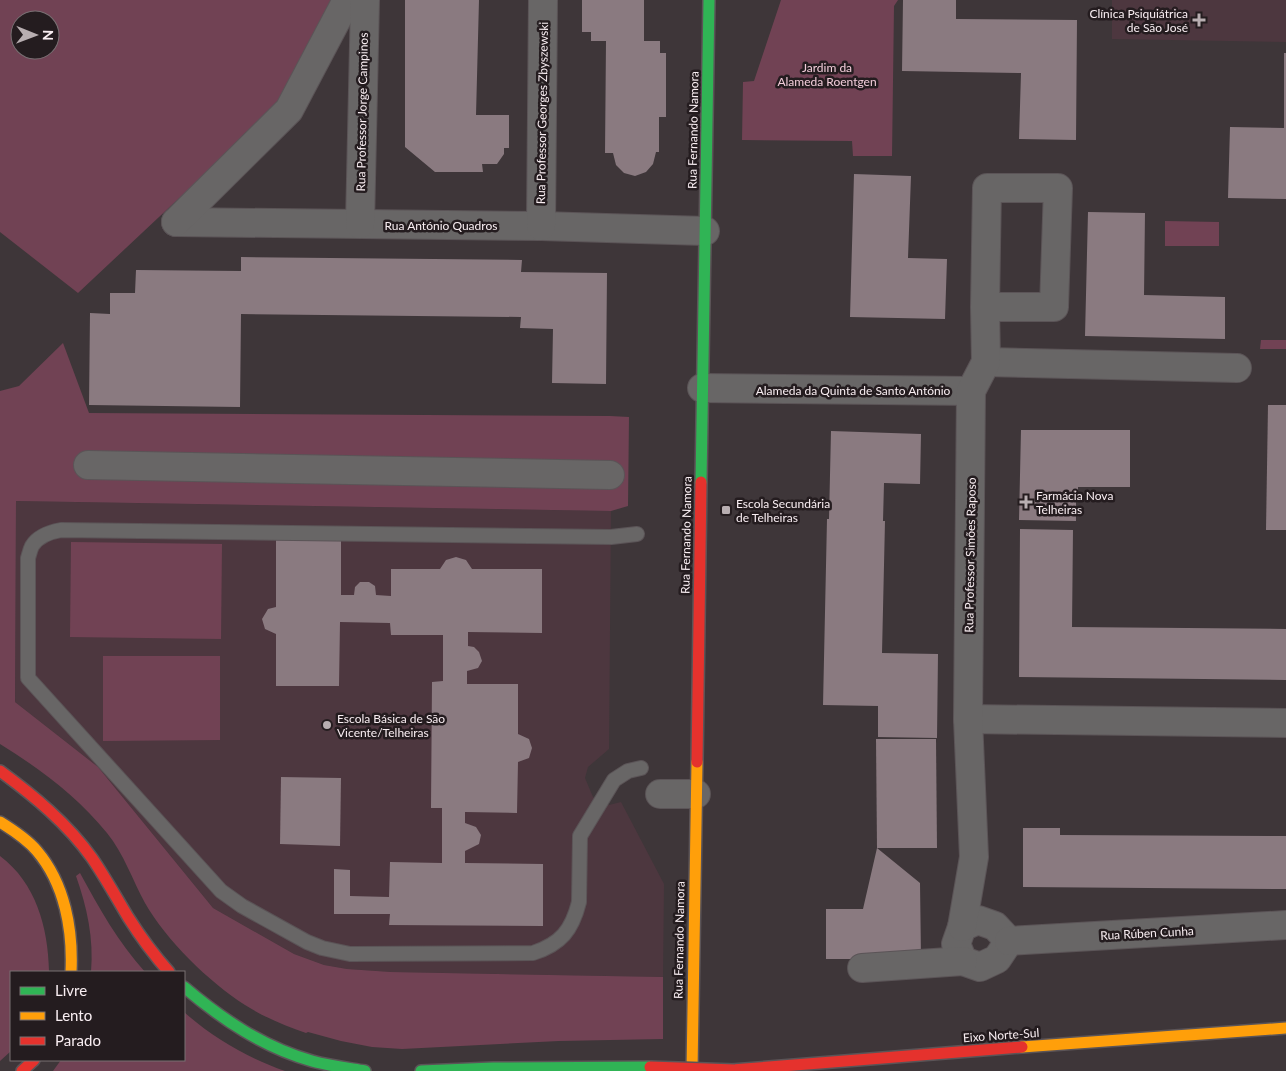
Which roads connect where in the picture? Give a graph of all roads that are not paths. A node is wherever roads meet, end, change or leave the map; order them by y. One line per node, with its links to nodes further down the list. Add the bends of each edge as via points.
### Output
1 (346, 0): 5 (street, Rua António Quadros, via 289,110 176,222)
2 (365, 0): 5 (street, Rua Professor Jorge Campinos)
3 (543, 0): 6 (street, Rua Professor Georges Zbyszewski)
4 (709, 0): 7 (main road, Rua Fernando Namora)
5 (360, 224): 6 (street, Rua António Quadros)
6 (541, 226): 7 (street, Rua António Quadros)
7 (705, 230): 11 (main road, Rua Fernando Namora)
8 (985, 307): 8 (street, via 1054,307 1058,188 988,188); 9 (street)
9 (986, 362): 10 (street); 12 (street)
10 (1237, 368)
11 (702, 388): 12 (street, Alameda da Quinta de Santo António); 21 (main road, Rua Fernando Namora)
12 (972, 391): 16 (street, Rua Professor Simões Raposo)
13 (88, 464): 14 (street)
14 (610, 475)
15 (637, 534): 18 (lane, via 611,537 52,532 32,545 28,558 28,678 221,891 306,942 350,954 533,953 546,949 569,929 576,912 580,836 614,780)
16 (968, 719): 17 (street); 23 (street, Rua Professor Simões Raposo)
17 (1286, 723)
18 (640, 768)
19 (0, 771): 30 (main road, via 53,813 79,841 140,937)
20 (660, 794): 21 (street)
21 (696, 794): 38 (main road, Rua Fernando Namora)
22 (0, 822): 29 (main road, via 37,852 56,883 71,933)
23 (974, 857): 25 (street, Rua Professor Simões Raposo); 26 (street, Rua Professor Simões Raposo)
24 (1286, 925): 26 (street, Rua Rúben Cunha)
25 (962, 927): 26 (street, via 978,920); 27 (street, Rua Professor Simões Raposo, via 956,944)
26 (1002, 933): 27 (street, via 997,959 980,967)
27 (964, 961): 28 (street)
28 (862, 968)
29 (71, 971)
30 (168, 971)
31 (185, 987): 36 (main road, via 212,1011 281,1051 319,1063)
32 (1286, 1028): 34 (main road, Eixo Norte-Sul)
33 (33, 1061): 35 (main road)
34 (735, 1070): 37 (main road, bridge, via 650,1067); 39 (main road, Eixo Norte-Sul, bridge)
35 (22, 1071)
36 (365, 1071)
37 (421, 1071)
38 (692, 1071)
39 (719, 1071)

